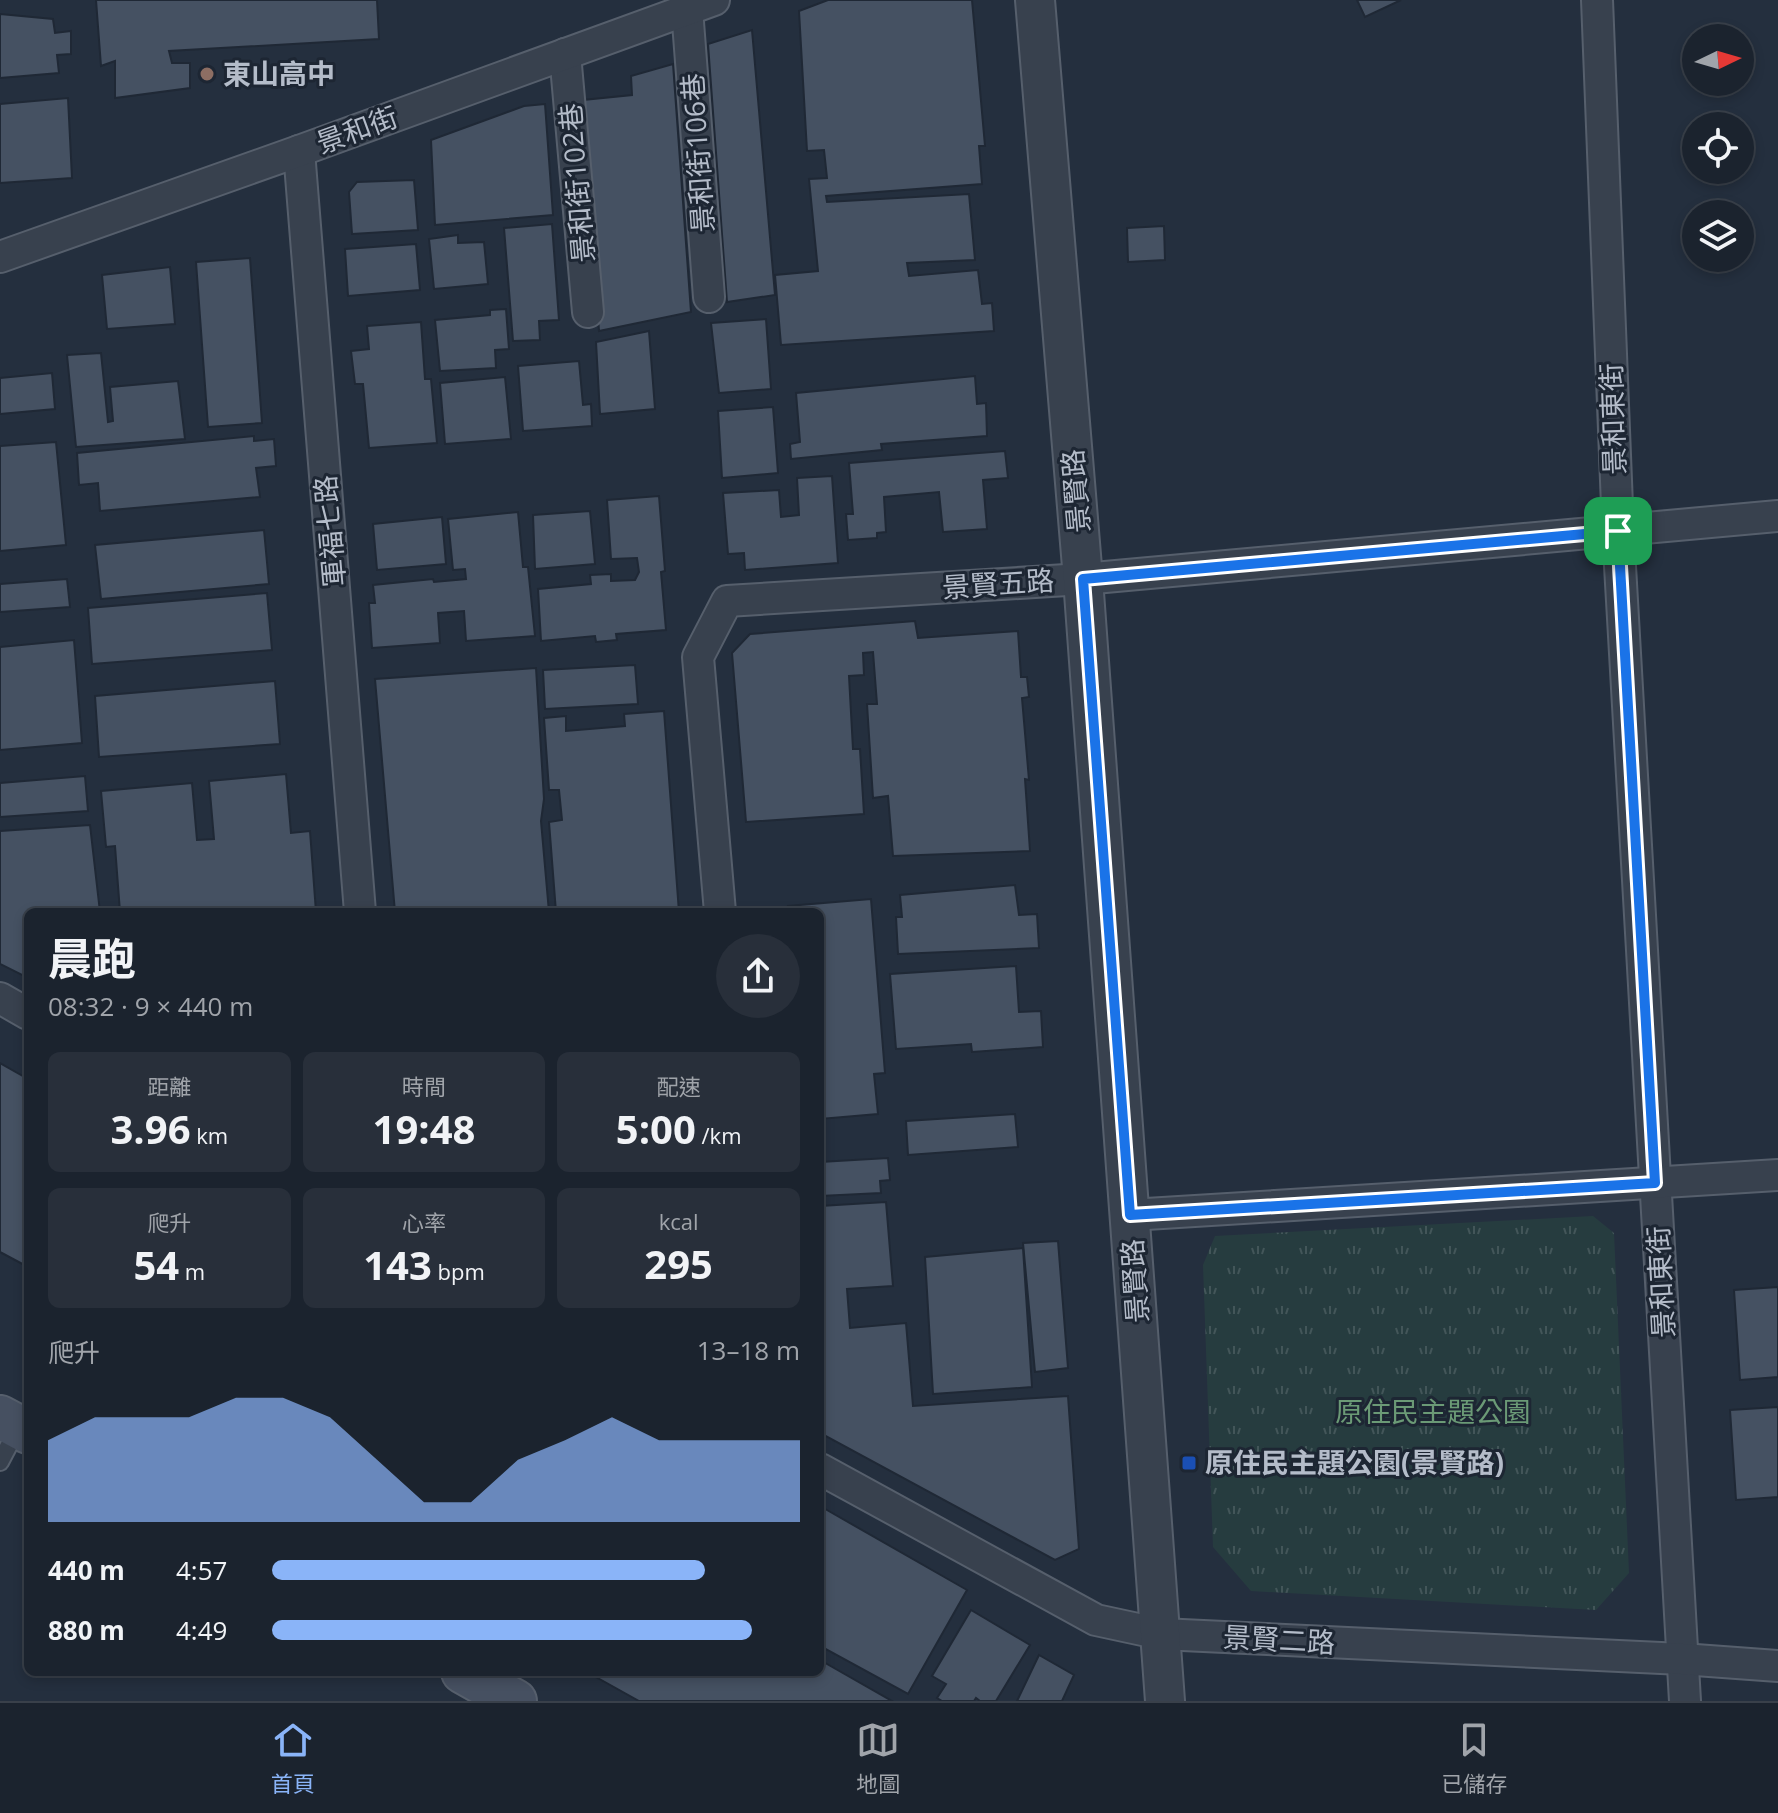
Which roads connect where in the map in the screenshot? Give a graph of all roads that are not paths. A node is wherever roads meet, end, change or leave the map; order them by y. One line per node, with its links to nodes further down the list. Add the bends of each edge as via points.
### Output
1 (1035, 0): 11 (street, 景賢路)
2 (1597, 0): 10 (street, 景和東街)
3 (700, 5): 4 (street, 景和街); 7 (street, 景和街106巷)
4 (565, 54): 5 (street, 景和街); 8 (street, 景和街102巷)
5 (299, 151): 6 (street, 景和街); 12 (street, 軍福七路)
6 (0, 257)
7 (709, 297)
8 (588, 312)
9 (1778, 516): 10 (street, 景賢五路)
10 (1618, 531): 11 (street, 景賢五路); 17 (street, 景和東街)
11 (1083, 579): 13 (street, 景賢五路, via 727,601 698,657); 18 (street, 景賢路)
12 (360, 908)
13 (720, 908)
14 (0, 998): 15 (street)
15 (24, 1012)
16 (1778, 1175): 17 (street)
17 (1655, 1183): 18 (street); 21 (street, 景和東街)
18 (1130, 1215): 20 (street, 景賢路)
19 (824, 1471): 20 (street, 景賢二路, via 1096,1620)
20 (1161, 1634): 21 (street, 景賢二路); 25 (street, 景賢路)
21 (1682, 1659): 22 (street, 景賢二路); 26 (street, 景和東街)
22 (1778, 1666)
23 (470, 1676): 24 (main road)
24 (515, 1701)
25 (1165, 1701)
26 (1685, 1701)

